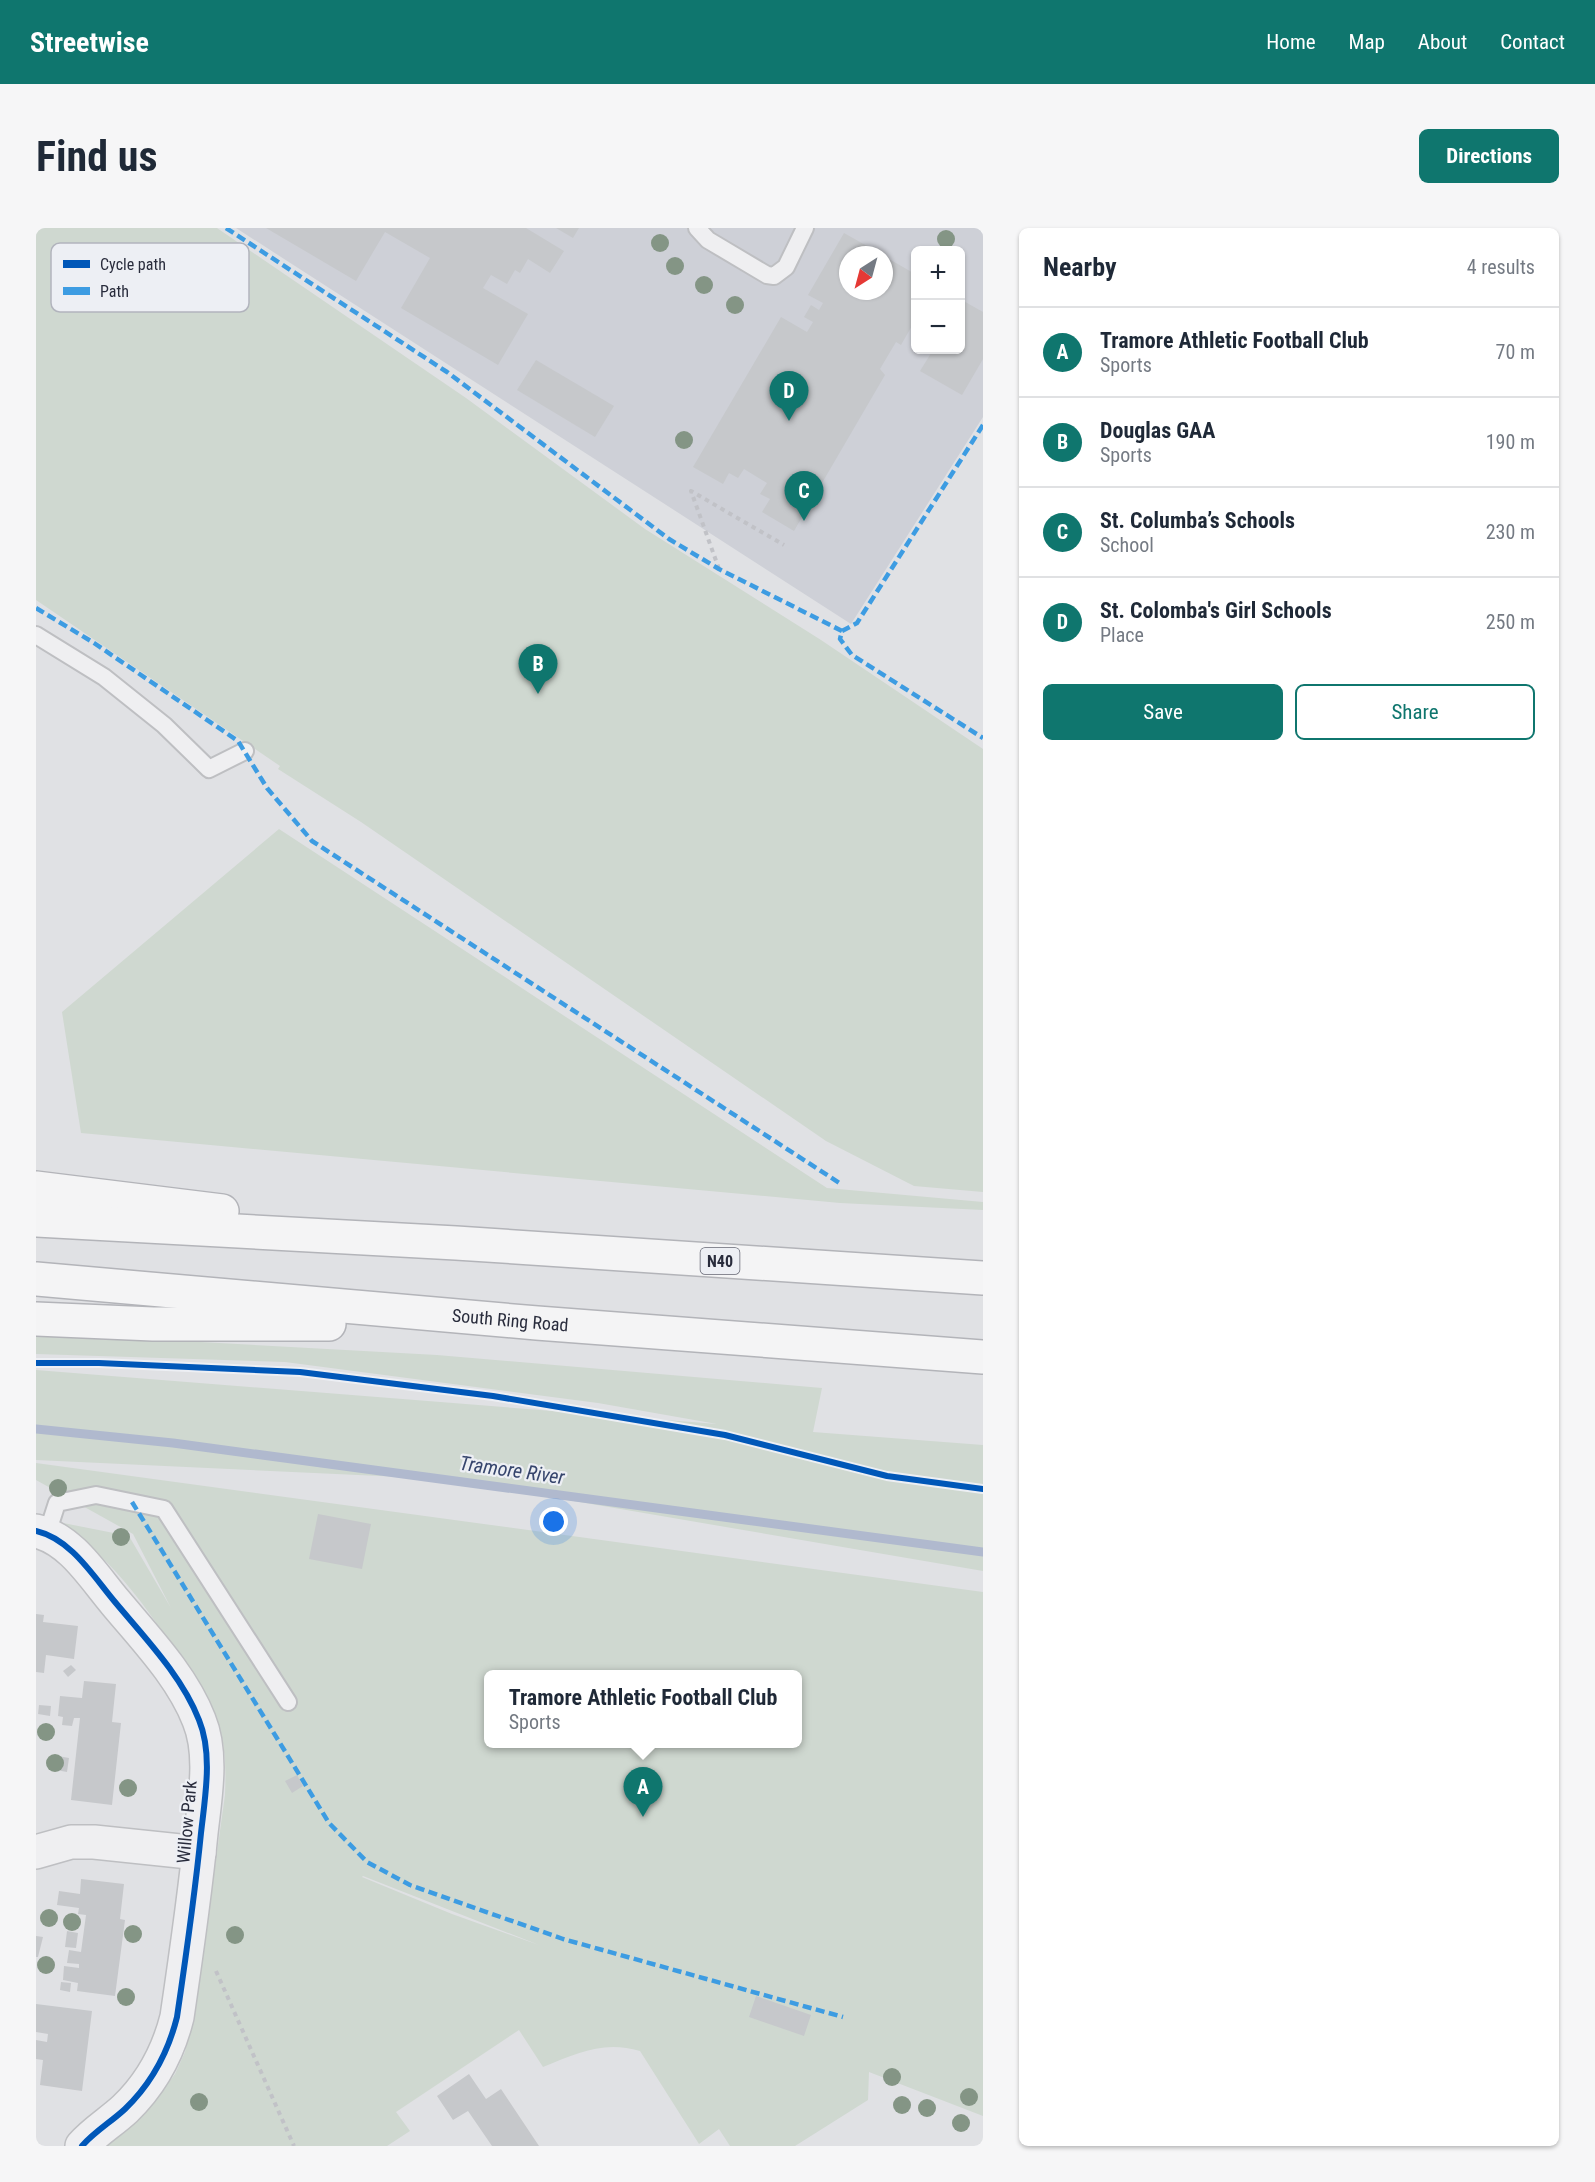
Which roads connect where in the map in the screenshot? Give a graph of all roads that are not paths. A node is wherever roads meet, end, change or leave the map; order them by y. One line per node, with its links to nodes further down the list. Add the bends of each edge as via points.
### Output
1 (697, 228): 2 (lane, via 708,240 774,276 786,267)
2 (805, 228)
3 (36, 635): 4 (lane, via 104,677 164,725 209,769)
4 (245, 751)
5 (36, 1188): 7 (highway)
6 (36, 1220): 7 (highway, N40)
7 (456, 1243): 8 (highway, N40)
8 (983, 1278)
9 (36, 1279): 11 (highway, South Ring Road)
10 (36, 1319): 11 (highway, via 153,1324)
11 (537, 1323): 12 (highway, South Ring Road)
12 (983, 1357)
13 (42, 1532): 14 (lane, via 57,1503 96,1495 164,1509); 16 (street, Willow Park, via 84,1564 188,1696 200,1722 206,1772)
14 (288, 1702)
15 (36, 1852): 16 (street, Willow Park, via 71,1842 94,1842)
16 (199, 1853): 17 (street, Willow Park, via 177,2017 165,2056 136,2097)
17 (83, 2145)

